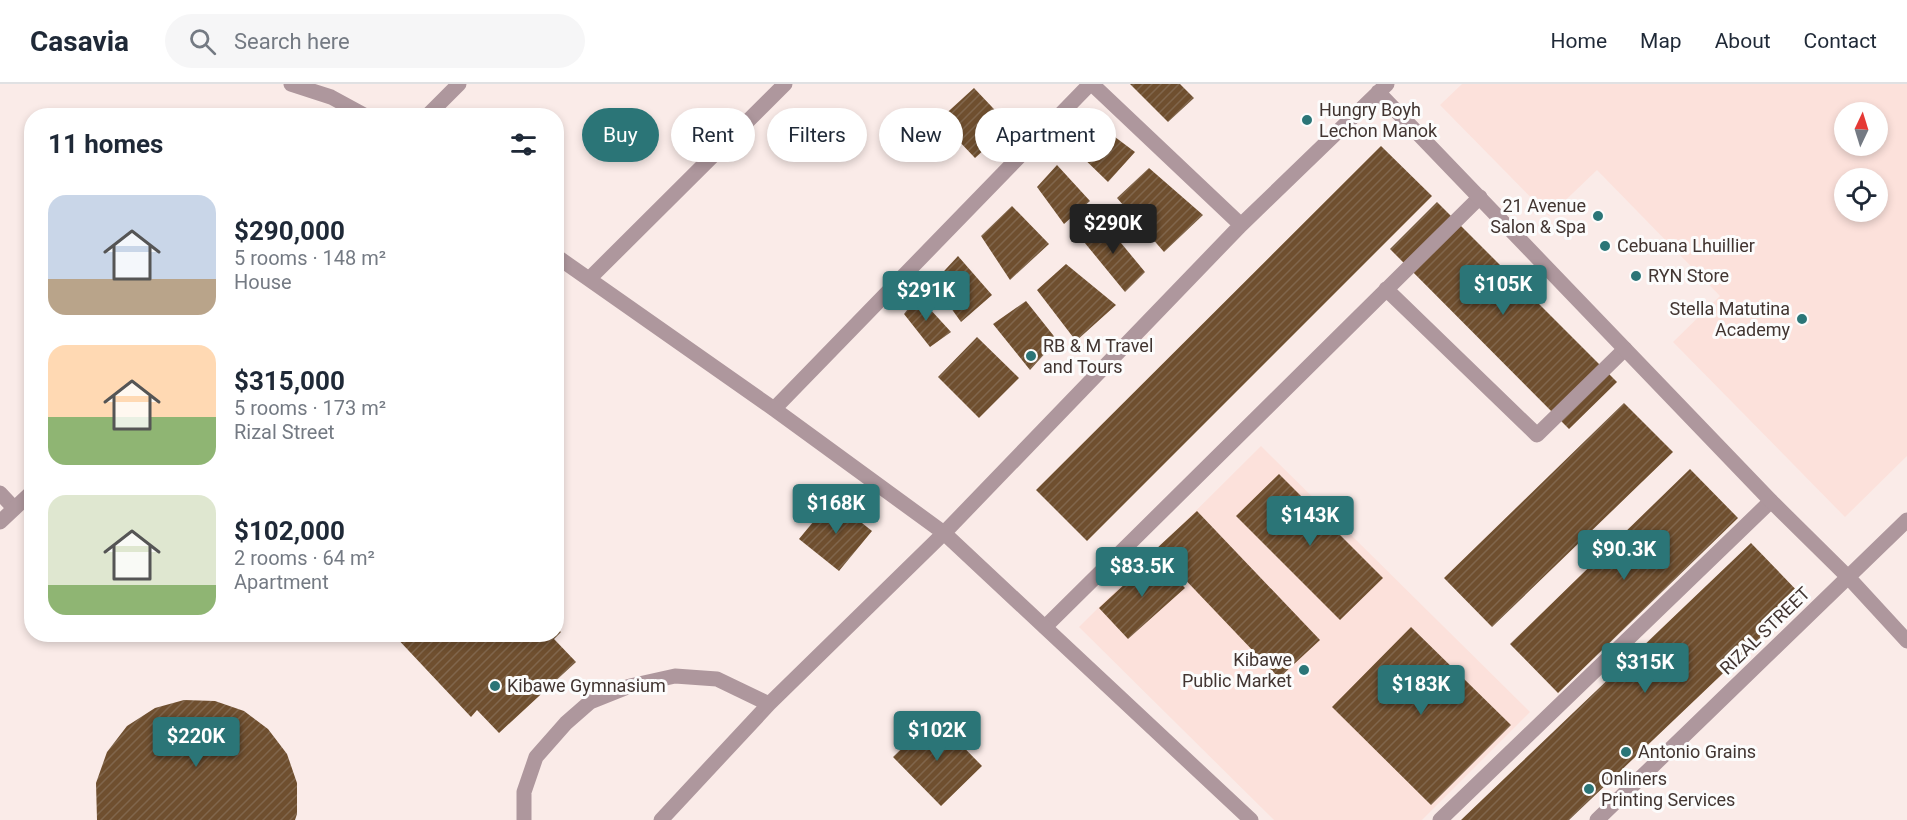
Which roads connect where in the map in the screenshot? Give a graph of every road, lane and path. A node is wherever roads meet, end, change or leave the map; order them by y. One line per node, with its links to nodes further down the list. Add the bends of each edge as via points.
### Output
1 (291, 84): 6 (street)
2 (459, 84): 7 (street)
3 (785, 84): 11 (street)
4 (1091, 84): 9 (street); 14 (street)
5 (1382, 88): 8 (street); 9 (street)
6 (351, 108)
7 (435, 108)
8 (1480, 197): 12 (street); 13 (street)
9 (1241, 225): 21 (street)
10 (564, 262): 11 (street)
11 (589, 279): 14 (street)
12 (1386, 289): 13 (street, via 1537,435); 23 (street)
13 (1625, 349): 17 (street)
14 (774, 409): 21 (street)
15 (0, 493): 18 (street)
16 (24, 499): 18 (street)
17 (1771, 501): 22 (street); 29 (street)
18 (14, 508): 20 (street)
19 (1907, 520): 22 (street, RIZAL STREET)
20 (0, 522)
21 (944, 533): 23 (street); 25 (street)
22 (1849, 578): 24 (street); 30 (street, RIZAL STREET)
23 (1045, 627): 28 (street)
24 (1907, 641)
25 (769, 704): 26 (street, via 717,679 675,676 630,686 590,702 536,757 524,792); 27 (street)
26 (524, 820)
27 (661, 820)
28 (1251, 820)
29 (1440, 820)
30 (1597, 820)

